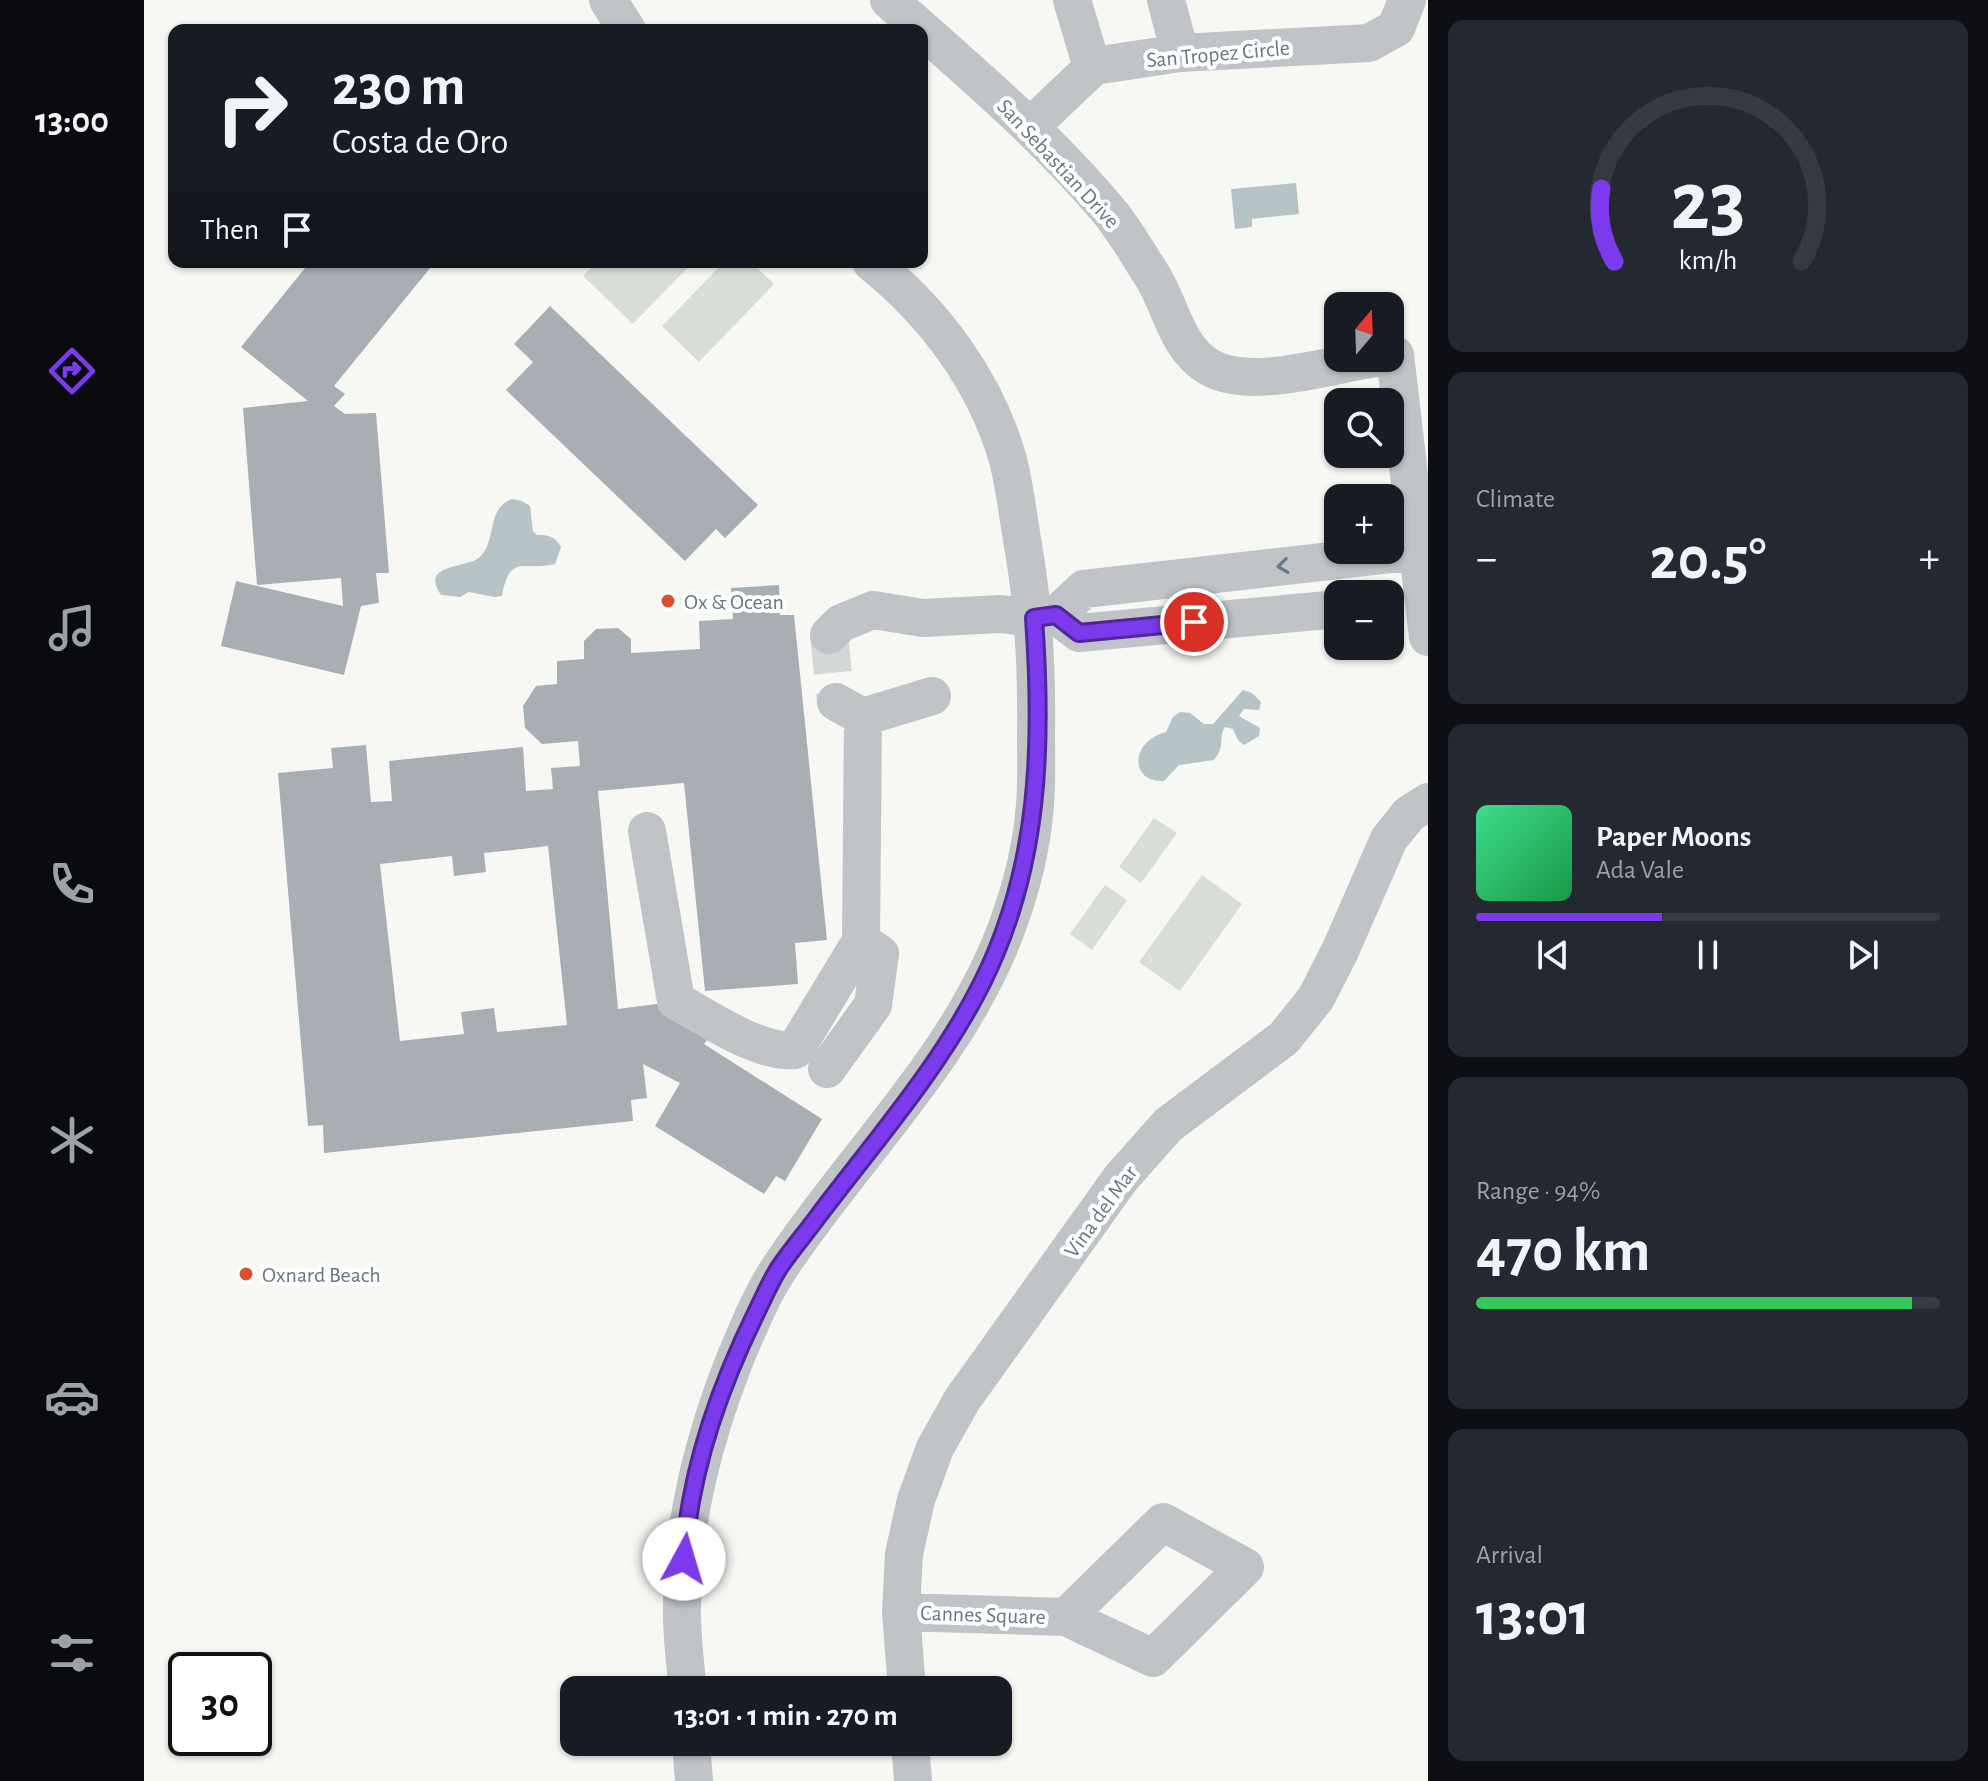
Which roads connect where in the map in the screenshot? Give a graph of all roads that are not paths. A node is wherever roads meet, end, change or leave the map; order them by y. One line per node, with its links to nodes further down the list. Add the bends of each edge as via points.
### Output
1 (608, 0): 6 (street)
2 (889, 0): 7 (street, San Sebastian Drive)
3 (1072, 0): 10 (street)
4 (1166, 0): 9 (street)
5 (1407, 0): 9 (street, San Tropez Circle, via 1396,28 1369,43)
6 (623, 24)
7 (916, 24)
8 (928, 35): 11 (street, San Sebastian Drive)
9 (1180, 53): 10 (street, San Tropez Circle)
10 (1092, 67): 11 (street)
11 (1030, 127): 13 (street, San Sebastian Drive, via 1120,226 1159,287 1177,333 1208,366 1229,376 1256,379)
12 (877, 268): 18 (street, via 929,316 989,409 1008,460)
13 (1324, 368)
14 (1399, 372): 15 (street, San Sebastian Drive)
15 (1422, 551): 17 (street, San Sebastian Drive); 18 (street, one-way to 18, via 1084,589)
16 (1324, 610): 18 (street, via 1079,633)
17 (1417, 610)
18 (1045, 616): 19 (street, via 923,618 873,610 841,623); 27 (street, via 1037,659 1035,806 1025,867 1007,927 957,1027 778,1269 743,1339 715,1410 686,1535 681,1606)
19 (829, 635)
20 (932, 696): 23 (street, via 850,709)
21 (1428, 802): 25 (street, Vina del Mar, via 1409,814 1389,839 1316,998 1284,1038 1168,1125 1121,1178 962,1400 935,1448 916,1500 904,1554)
22 (647, 831): 23 (street, via 676,1001 739,1034 780,1052 795,1050)
23 (861, 941): 24 (street, via 880,954 873,1005)
24 (827, 1069)
25 (901, 1612): 26 (street, Cannes Square); 28 (street, Vina del Mar)
26 (1066, 1617)
27 (687, 1676)
28 (906, 1676)
29 (692, 1756): 31 (street)
30 (911, 1756): 32 (street)
31 (694, 1781)
32 (913, 1781)

